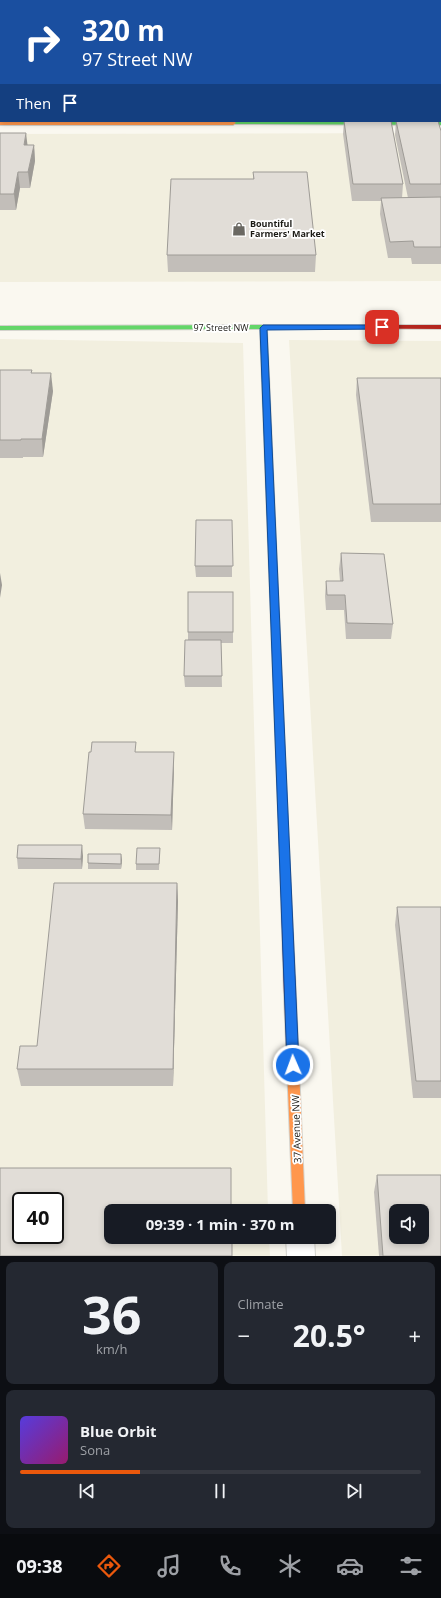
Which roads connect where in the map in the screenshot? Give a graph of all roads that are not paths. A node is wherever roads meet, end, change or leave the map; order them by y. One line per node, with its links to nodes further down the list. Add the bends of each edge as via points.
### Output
1 (0, 123): 2 (street)
2 (441, 123)
3 (441, 327): 5 (street, 97 Street NW)
4 (0, 328): 5 (street, 97 Street NW)
5 (263, 328): 6 (street, 37 Avenue NW)
6 (299, 1204)
7 (300, 1244): 8 (street)
8 (301, 1256)

